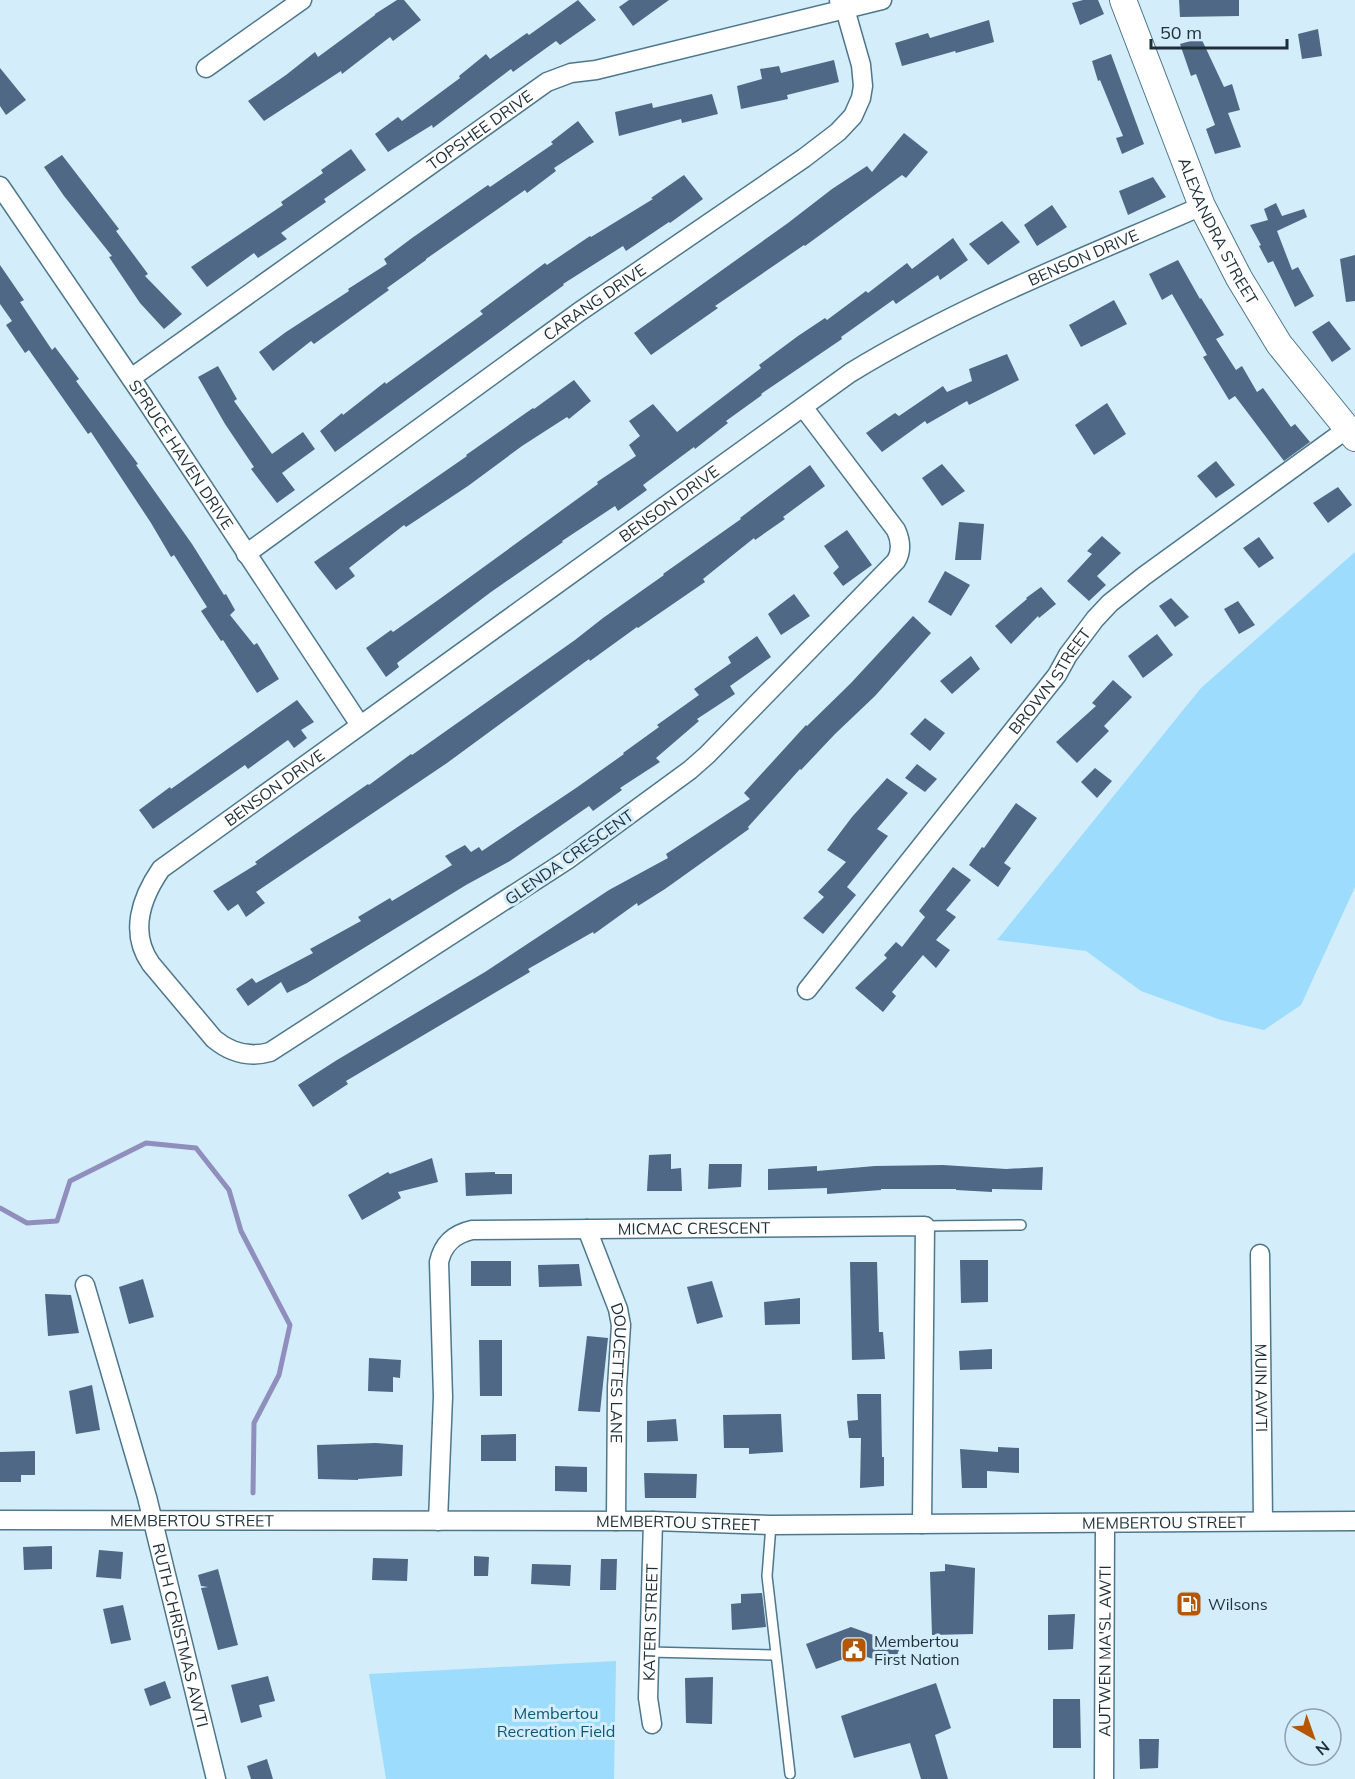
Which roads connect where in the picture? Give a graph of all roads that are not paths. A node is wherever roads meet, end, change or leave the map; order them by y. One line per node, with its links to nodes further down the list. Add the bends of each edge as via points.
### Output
1 (302, 0): 5 (street)
2 (882, 0): 4 (street, TOPSHEE DRIVE)
3 (1123, 0): 7 (main road, ALEXANDRA STREET)
4 (842, 4): 8 (street, TOPSHEE DRIVE, via 547,82); 11 (street, CARANG DRIVE, via 861,65 863,86 853,116 838,132 579,312)
5 (206, 68)
6 (0, 186): 8 (street, SPRUCE HAVEN DRIVE)
7 (1202, 206): 9 (street, BENSON DRIVE, via 948,318 850,373); 10 (main road, ALEXANDRA STREET, via 1279,344)
8 (131, 378): 11 (street, SPRUCE HAVEN DRIVE)
9 (803, 407): 12 (street, BENSON DRIVE); 13 (street, GLENDA CRESCENT, via 896,530 901,546 899,556 707,755 582,850 270,1052 256,1055 234,1051 214,1039 142,950 139,926 144,900 154,879)
10 (1351, 433): 14 (street, BROWN STREET, via 1110,603)
11 (246, 554): 12 (street, SPRUCE HAVEN DRIVE)
12 (360, 725): 13 (street, BENSON DRIVE)
13 (170, 862)
14 (807, 990)
15 (1021, 1225): 16 (lane)
16 (925, 1226): 17 (street, MICMAC CRESCENT); 28 (street)
17 (587, 1229): 22 (street, MICMAC CRESCENT, via 472,1230 456,1235 444,1247 439,1262 443,1397); 23 (street, DOUCETTES LANE, via 621,1325)
18 (1260, 1254): 25 (street, MUIN AWTI)
19 (85, 1285): 20 (street, RUTH CHRISTMAS AWTI)
20 (152, 1519): 21 (street, MEMBERTOU STREET); 22 (street, MEMBERTOU STREET); 34 (street, RUTH CHRISTMAS AWTI)
21 (0, 1520)
22 (438, 1521): 23 (street, MEMBERTOU STREET)
23 (616, 1521): 24 (street, MEMBERTOU STREET)
24 (653, 1521): 29 (street, MEMBERTOU STREET); 30 (street, KATERI STREET)
25 (1263, 1521): 26 (street, MEMBERTOU STREET); 27 (street, MEMBERTOU STREET)
26 (1355, 1521)
27 (1106, 1523): 28 (street, MEMBERTOU STREET); 35 (street, AUTWEN MA'SL AWTI)
28 (922, 1524): 29 (street, MEMBERTOU STREET)
29 (771, 1525): 31 (lane, via 767,1576)
30 (649, 1652): 31 (lane); 32 (street, KATERI STREET)
31 (775, 1655): 33 (lane)
32 (652, 1724)
33 (790, 1774)
34 (216, 1779)
35 (1104, 1779)

